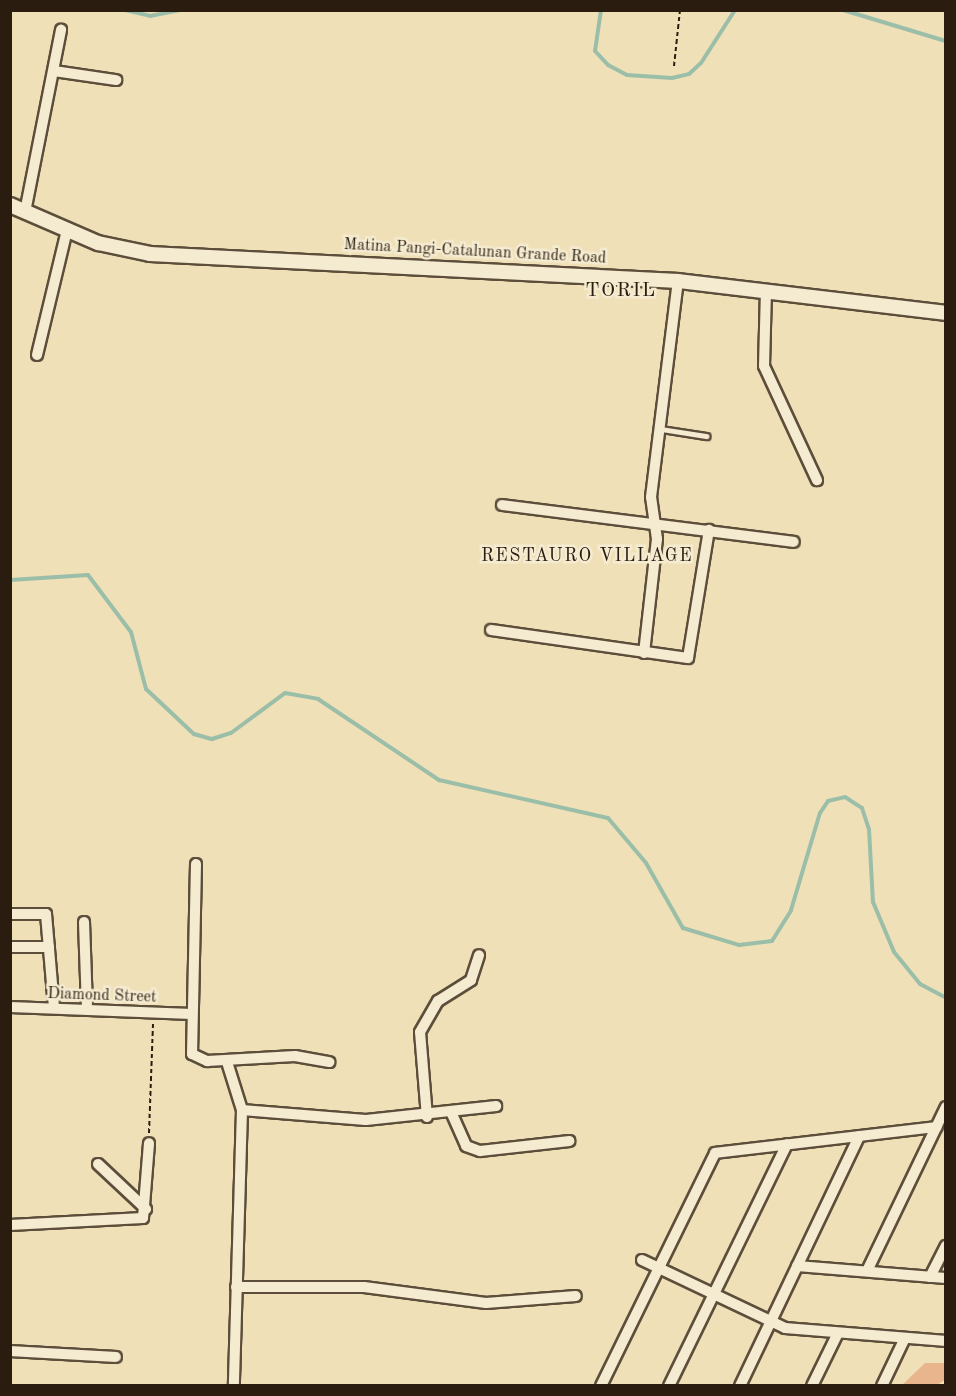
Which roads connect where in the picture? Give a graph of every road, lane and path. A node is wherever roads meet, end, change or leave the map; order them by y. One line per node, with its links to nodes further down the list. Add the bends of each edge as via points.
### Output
1 (680, 10): 3 (path)
2 (61, 30): 4 (street)
3 (674, 66)
4 (54, 71): 5 (street); 7 (street)
5 (116, 80)
6 (10, 205): 7 (street, Matina Pangi-Catalunan Grande Road)
7 (25, 212): 8 (street, Matina Pangi-Catalunan Grande Road)
8 (67, 230): 9 (street, Matina Pangi-Catalunan Grande Road, via 98,243 159,254); 12 (street)
9 (678, 281): 10 (street, Matina Pangi-Catalunan Grande Road); 13 (street)
10 (766, 290): 11 (street, Matina Pangi-Catalunan Grande Road); 15 (street, via 764,366)
11 (945, 313)
12 (37, 355)
13 (661, 429): 14 (lane); 17 (street, via 651,497)
14 (706, 435)
15 (817, 480)
16 (502, 506): 17 (street)
17 (656, 522): 18 (street); 21 (street)
18 (709, 530): 19 (street); 21 (street, via 688,658)
19 (794, 542)
20 (491, 630): 21 (street)
21 (644, 653)
22 (196, 864): 32 (street)
23 (10, 914): 26 (street, via 46,914)
24 (84, 922): 30 (street)
25 (10, 947): 26 (street)
26 (49, 947): 29 (street)
27 (479, 956): 39 (street, via 471,980 438,1000 420,1032)
28 (10, 1008): 29 (street, Diamond Street)
29 (54, 1008): 30 (street, Diamond Street)
30 (87, 1010): 31 (street, Diamond Street)
31 (153, 1013): 32 (street, Diamond Street); 43 (path)
32 (192, 1014): 33 (street, via 192,1054)
33 (227, 1062): 34 (street, via 296,1056); 37 (street)
34 (329, 1062)
35 (496, 1106): 38 (street)
36 (945, 1107): 40 (street)
37 (242, 1110): 39 (street, via 356,1119); 55 (street)
38 (452, 1114): 39 (street); 42 (street, via 466,1146 480,1151)
39 (427, 1117)
40 (936, 1127): 41 (street); 52 (street)
41 (859, 1136): 44 (street); 50 (street)
42 (569, 1141)
43 (149, 1143): 46 (street)
44 (787, 1144): 51 (street, via 716,1153); 56 (street)
45 (98, 1164): 46 (street)
46 (146, 1209): 47 (street, via 135,1221)
47 (10, 1226)
48 (945, 1246): 53 (street)
49 (642, 1260): 51 (street)
50 (797, 1266): 52 (street); 58 (street)
51 (659, 1268): 56 (street); 65 (street)
52 (867, 1271): 53 (street)
53 (930, 1277): 54 (street)
54 (945, 1278)
55 (236, 1287): 57 (street, via 364,1287 486,1302); 64 (street)
56 (713, 1294): 58 (street); 66 (street)
57 (576, 1296)
58 (770, 1322): 59 (street); 67 (street)
59 (838, 1333): 60 (street); 68 (street)
60 (904, 1338): 61 (street); 69 (street)
61 (945, 1341)
62 (10, 1351): 63 (street)
63 (116, 1357)
64 (234, 1386)
65 (601, 1386)
66 (669, 1386)
67 (740, 1386)
68 (812, 1386)
69 (882, 1386)

